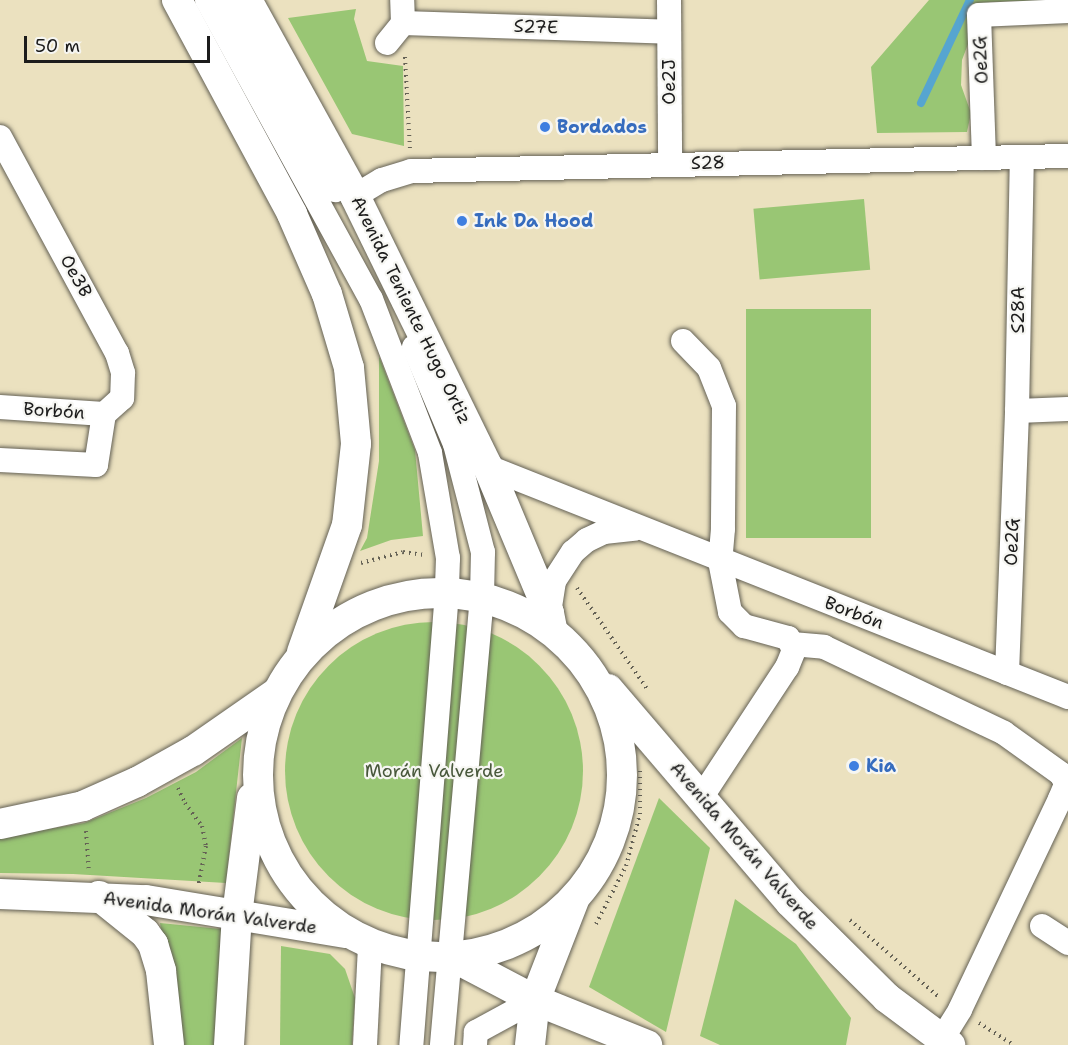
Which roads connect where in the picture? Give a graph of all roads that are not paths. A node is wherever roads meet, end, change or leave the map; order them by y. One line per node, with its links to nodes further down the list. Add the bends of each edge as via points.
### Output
1 (177, 0): 29 (main road, via 292,214 327,294 349,368 356,444 354,483 347,525)
2 (207, 0): 25 (street, via 372,299 430,453 448,558)
3 (229, 0): 26 (street, via 394,298 455,444 483,552)
4 (247, 0): 15 (main road, Avenida Teniente Hugo Ortiz)
5 (669, 0): 8 (street, Oe2J)
6 (402, 11): 8 (street, S27E); 9 (street)
7 (1068, 11): 13 (street, Oe2G, via 979,15)
8 (669, 32): 14 (street, Oe2J)
9 (387, 43)
10 (0, 137): 20 (street, Oe3B, via 117,353 123,374 122,398)
11 (1068, 156): 12 (street, S28)
12 (1022, 157): 13 (street, S28); 19 (street, S28A)
13 (984, 158): 14 (street, S28)
14 (670, 164): 15 (street, S28, via 411,171 382,180)
15 (355, 196): 22 (main road, Avenida Teniente Hugo Ortiz)
16 (683, 341): 24 (street, via 709,368 724,406)
17 (4, 401): 20 (street, Borbón)
18 (1068, 409): 19 (street)
19 (1017, 411): 31 (street, Oe2G)
20 (104, 414): 21 (street, Borbón, via 96,465)
21 (0, 460)
22 (488, 467): 23 (street, Borbón); 27 (main road, Avenida Teniente Hugo Ortiz)
23 (640, 529): 24 (street, Borbón); 27 (street, Borbón, via 613,531 587,540 573,552 554,581)
24 (720, 561): 28 (street, via 734,619 744,626 788,638); 31 (street, Borbón)
25 (447, 592): 26 (main road); 29 (main road, via 396,597 348,616); 44 (street)
26 (482, 596): 27 (main road); 45 (street)
27 (551, 621): 30 (main road)
28 (792, 644): 35 (street, via 794,656); 47 (street, via 824,647 1004,733 1065,781)
29 (302, 652): 32 (main road)
30 (580, 655): 35 (main road, Avenida Morán Valverde); 39 (main road, via 608,700 622,751 621,804 605,854)
31 (1007, 673): 33 (street, Borbón)
32 (275, 694): 34 (main road); 36 (main road, via 194,751 83,806)
33 (1068, 697)
34 (258, 748): 40 (main road); 42 (main road, via 258,802 274,855 304,900)
35 (701, 798): 47 (main road, Avenida Morán Valverde, via 790,902 887,998)
36 (0, 824)
37 (94, 889): 38 (main road, Avenida Morán Valverde); 40 (main road, Avenida Morán Valverde); 48 (main road, via 153,944 161,971)
38 (0, 894)
39 (575, 898): 45 (main road, via 540,928 498,948); 46 (main road)
40 (237, 915): 42 (main road, Avenida Morán Valverde); 49 (main road)
41 (1042, 926): 43 (street)
42 (359, 939): 44 (main road, Avenida Morán Valverde); 50 (street)
43 (1068, 943)
44 (418, 957): 45 (main road, Avenida Morán Valverde); 51 (street)
45 (451, 957): 46 (main road); 52 (street)
46 (536, 1000): 53 (street, via 476,1032); 54 (main road); 55 (main road)
47 (946, 1042)
48 (169, 1045)
49 (229, 1045)
50 (365, 1045)
51 (411, 1045)
52 (442, 1045)
53 (475, 1045)
54 (530, 1045)
55 (647, 1045)

